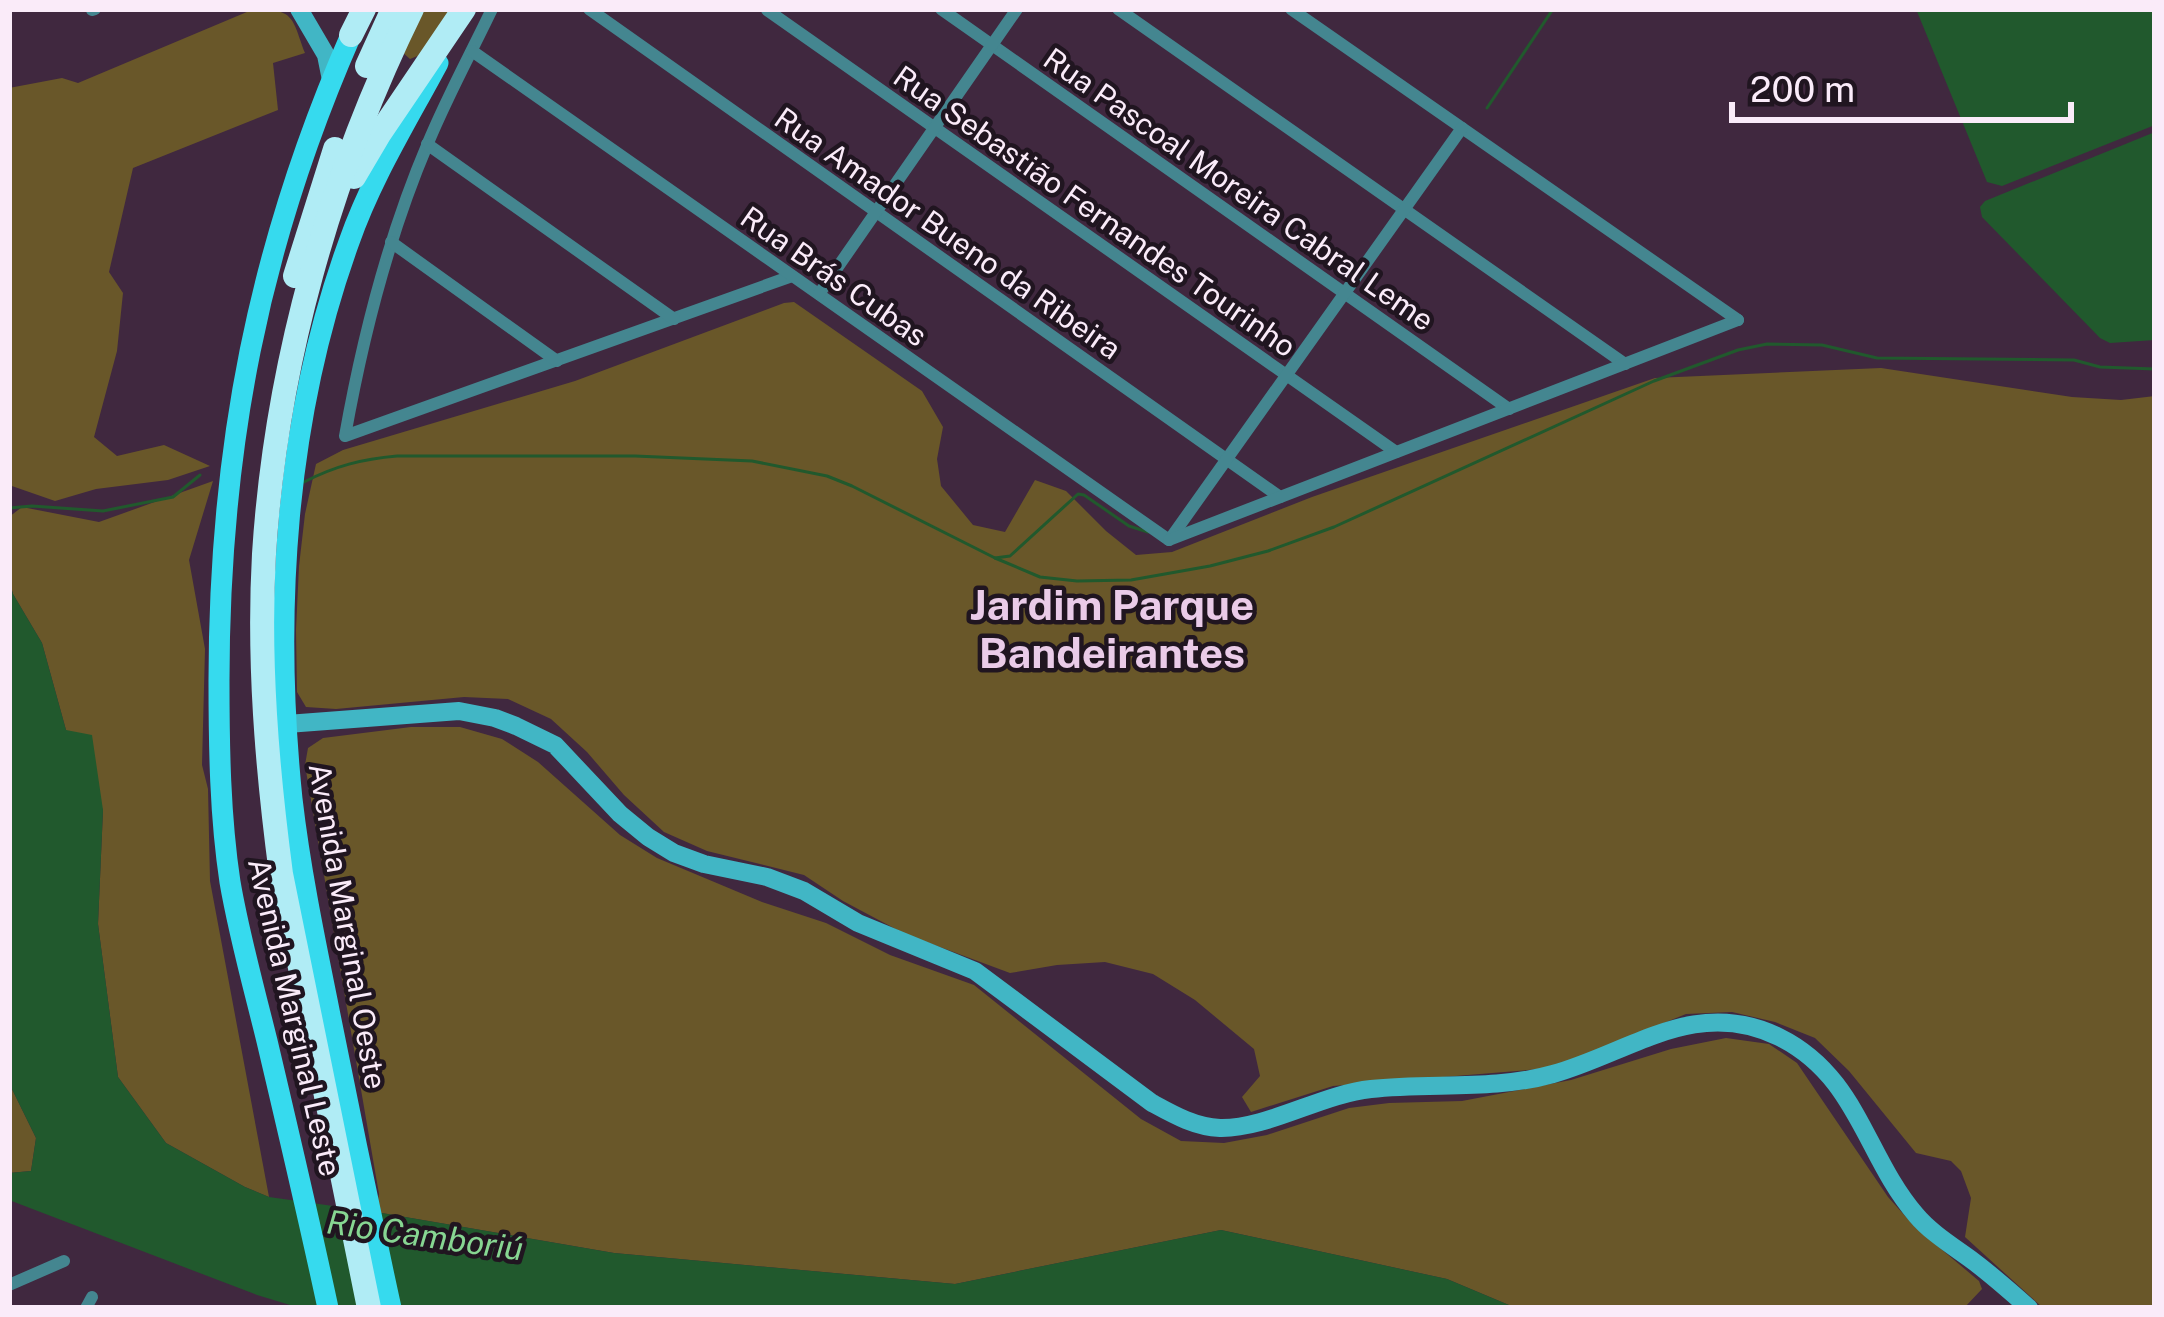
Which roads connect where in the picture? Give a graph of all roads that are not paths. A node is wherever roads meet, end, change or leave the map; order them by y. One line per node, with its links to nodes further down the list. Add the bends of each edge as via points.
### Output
1 (364, 9): 13 (highway)
2 (393, 9): 37 (highway, via 303,242 263,425 248,569 258,828)
3 (412, 9): 22 (highway)
4 (465, 9): 22 (highway); 36 (main road, Avenida Marginal Oeste, via 366,199 322,328 290,524)
5 (492, 9): 15 (street)
6 (589, 9): 21 (street, Rua Amador Bueno da Ribeira)
7 (940, 9): 14 (street, Rua Pascoal Moreira Cabral Leme)
8 (1017, 9): 14 (street)
9 (1118, 9): 20 (street)
10 (1291, 9): 18 (street)
11 (767, 10): 17 (street, Rua Sebastião Fernandes Tourinho)
12 (304, 17): 13 (street); 16 (street)
13 (351, 35): 16 (main road, Avenida Marginal Leste)
14 (992, 45): 17 (street); 25 (street, Rua Pascoal Moreira Cabral Leme)
15 (472, 51): 19 (street); 24 (street, Rua Brás Cubas)
16 (331, 80): 40 (main road, Avenida Marginal Leste, via 284,208 245,364 219,630 234,900)
17 (935, 128): 21 (street); 30 (street, Rua Sebastião Fernandes Tourinho)
18 (1462, 128): 20 (street); 29 (street, via 1738,320)
19 (427, 144): 23 (street); 27 (street)
20 (1404, 210): 25 (street); 29 (street)
21 (876, 212): 26 (street); 33 (street, Rua Amador Bueno da Ribeira)
22 (324, 232): 37 (highway, via 274,454 262,665 281,874)
23 (391, 242): 28 (street); 28 (street, via 345,436)
24 (792, 276): 26 (street, Rua Brás Cubas); 27 (street)
25 (1345, 293): 30 (street); 31 (street, Rua Pascoal Moreira Cabral Leme)
26 (819, 294): 35 (street, Rua Brás Cubas)
27 (674, 319): 28 (street)
28 (557, 362)
29 (1624, 364): 31 (street)
30 (1286, 375): 32 (street, Rua Sebastião Fernandes Tourinho); 33 (street)
31 (1509, 409): 32 (street)
32 (1396, 452): 34 (street)
33 (1226, 459): 34 (street, Rua Amador Bueno da Ribeira); 35 (street)
34 (1280, 497): 35 (street)
35 (1169, 540)
36 (287, 724): 43 (main road, Avenida Marginal Oeste, via 302,871); 44 (street, via 459,711 516,726 555,745 620,814 674,853 804,891 974,971 1152,1103 1205,1126 1258,1121 1368,1089 1549,1075 1678,1026 1752,1025 1812,1060 1855,1109 1919,1219)
37 (330, 1159): 41 (highway); 42 (highway)
38 (64, 1261): 39 (street)
39 (9, 1285)
40 (328, 1308)
41 (353, 1308)
42 (369, 1308)
43 (391, 1308)
44 (2030, 1308)

